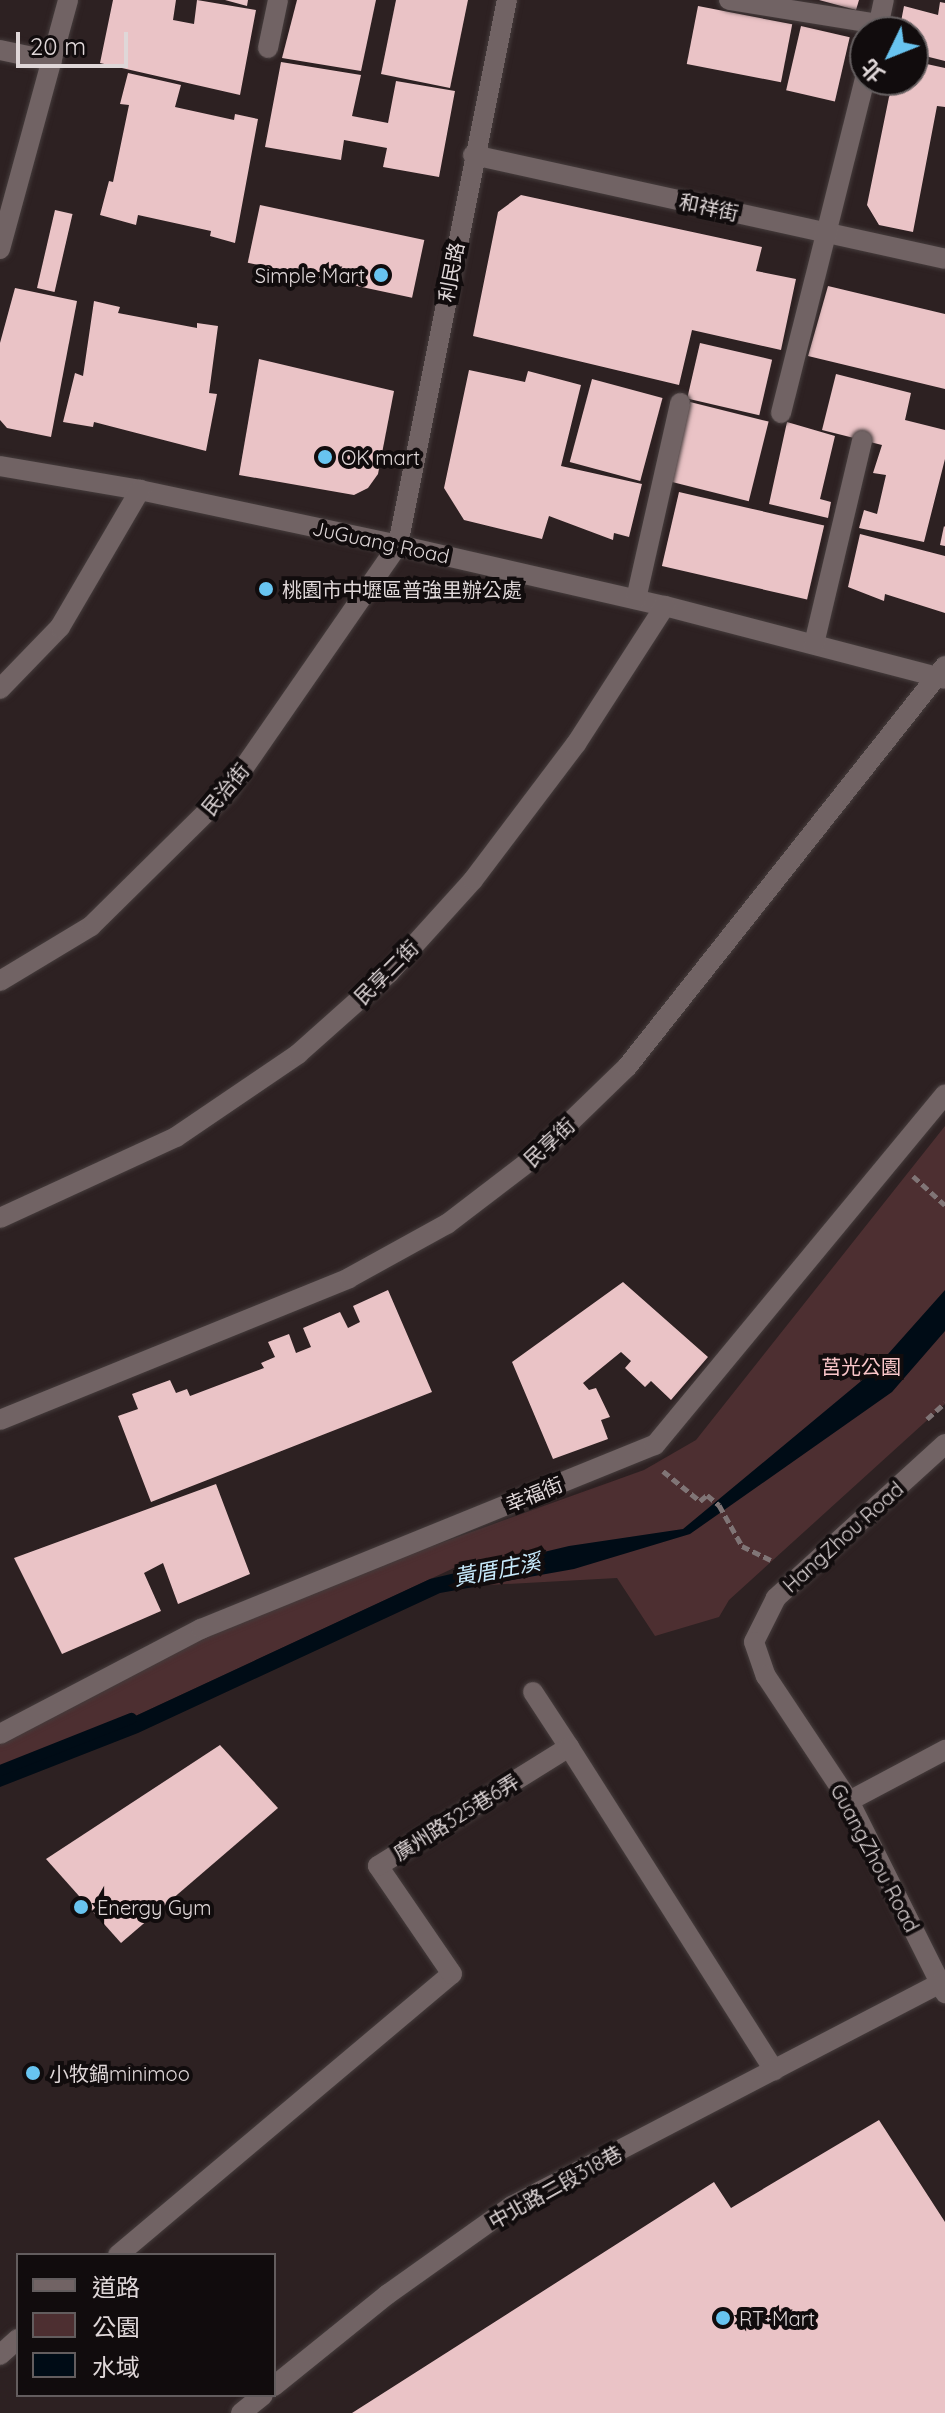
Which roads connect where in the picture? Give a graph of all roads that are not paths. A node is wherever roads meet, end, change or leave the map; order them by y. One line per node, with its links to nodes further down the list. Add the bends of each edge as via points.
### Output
1 (68, 0): 8 (lane)
2 (278, 0): 6 (lane)
3 (507, 0): 10 (lane, 利民路)
4 (729, 0): 5 (lane)
5 (849, 23)
6 (268, 48)
7 (0, 50): 8 (lane)
8 (52, 61): 12 (lane)
9 (861, 96): 11 (lane)
10 (473, 155): 11 (lane, 和祥街); 19 (lane, 利民路)
11 (826, 232): 13 (lane, 和祥街); 15 (lane)
12 (1, 238)
13 (945, 259)
14 (680, 403): 20 (lane)
15 (781, 413)
16 (862, 441): 22 (lane)
17 (0, 466): 18 (lane, JuGuang Road)
18 (140, 490): 19 (lane, JuGuang Road); 24 (lane, via 60,627)
19 (398, 545): 20 (lane, JuGuang Road); 25 (lane, 民治街, via 227,792 91,926)
20 (636, 599): 21 (lane, JuGuang Road)
21 (665, 606): 22 (lane, JuGuang Road); 27 (lane, 民享二街, via 576,744 473,880 389,973 298,1054 176,1137)
22 (814, 644): 23 (lane, JuGuang Road)
23 (942, 674): 28 (lane, 民享街, via 627,1067 532,1159 447,1224 349,1278)
24 (0, 689)
25 (0, 981)
26 (945, 1095): 32 (lane, 幸福街, via 655,1445 201,1629)
27 (0, 1218)
28 (0, 1419)
29 (945, 1444): 30 (lane, HangZhou Road, via 776,1598)
30 (754, 1642): 35 (lane, GuangZhou Road, via 766,1676)
31 (533, 1692): 33 (lane)
32 (0, 1734)
33 (569, 1747): 37 (lane); 38 (lane, 廣州路325巷6弄, via 378,1866 452,1974)
34 (945, 1750): 35 (lane)
35 (849, 1801): 36 (lane, GuangZhou Road)
36 (943, 1986): 37 (lane, 中北路二段318巷)
37 (774, 2070): 41 (lane, 中北路二段318巷, via 512,2206 388,2294)
38 (120, 2253)
39 (16, 2341): 40 (lane)
40 (0, 2355)
41 (276, 2384)
42 (261, 2397): 43 (lane)
43 (241, 2413)

